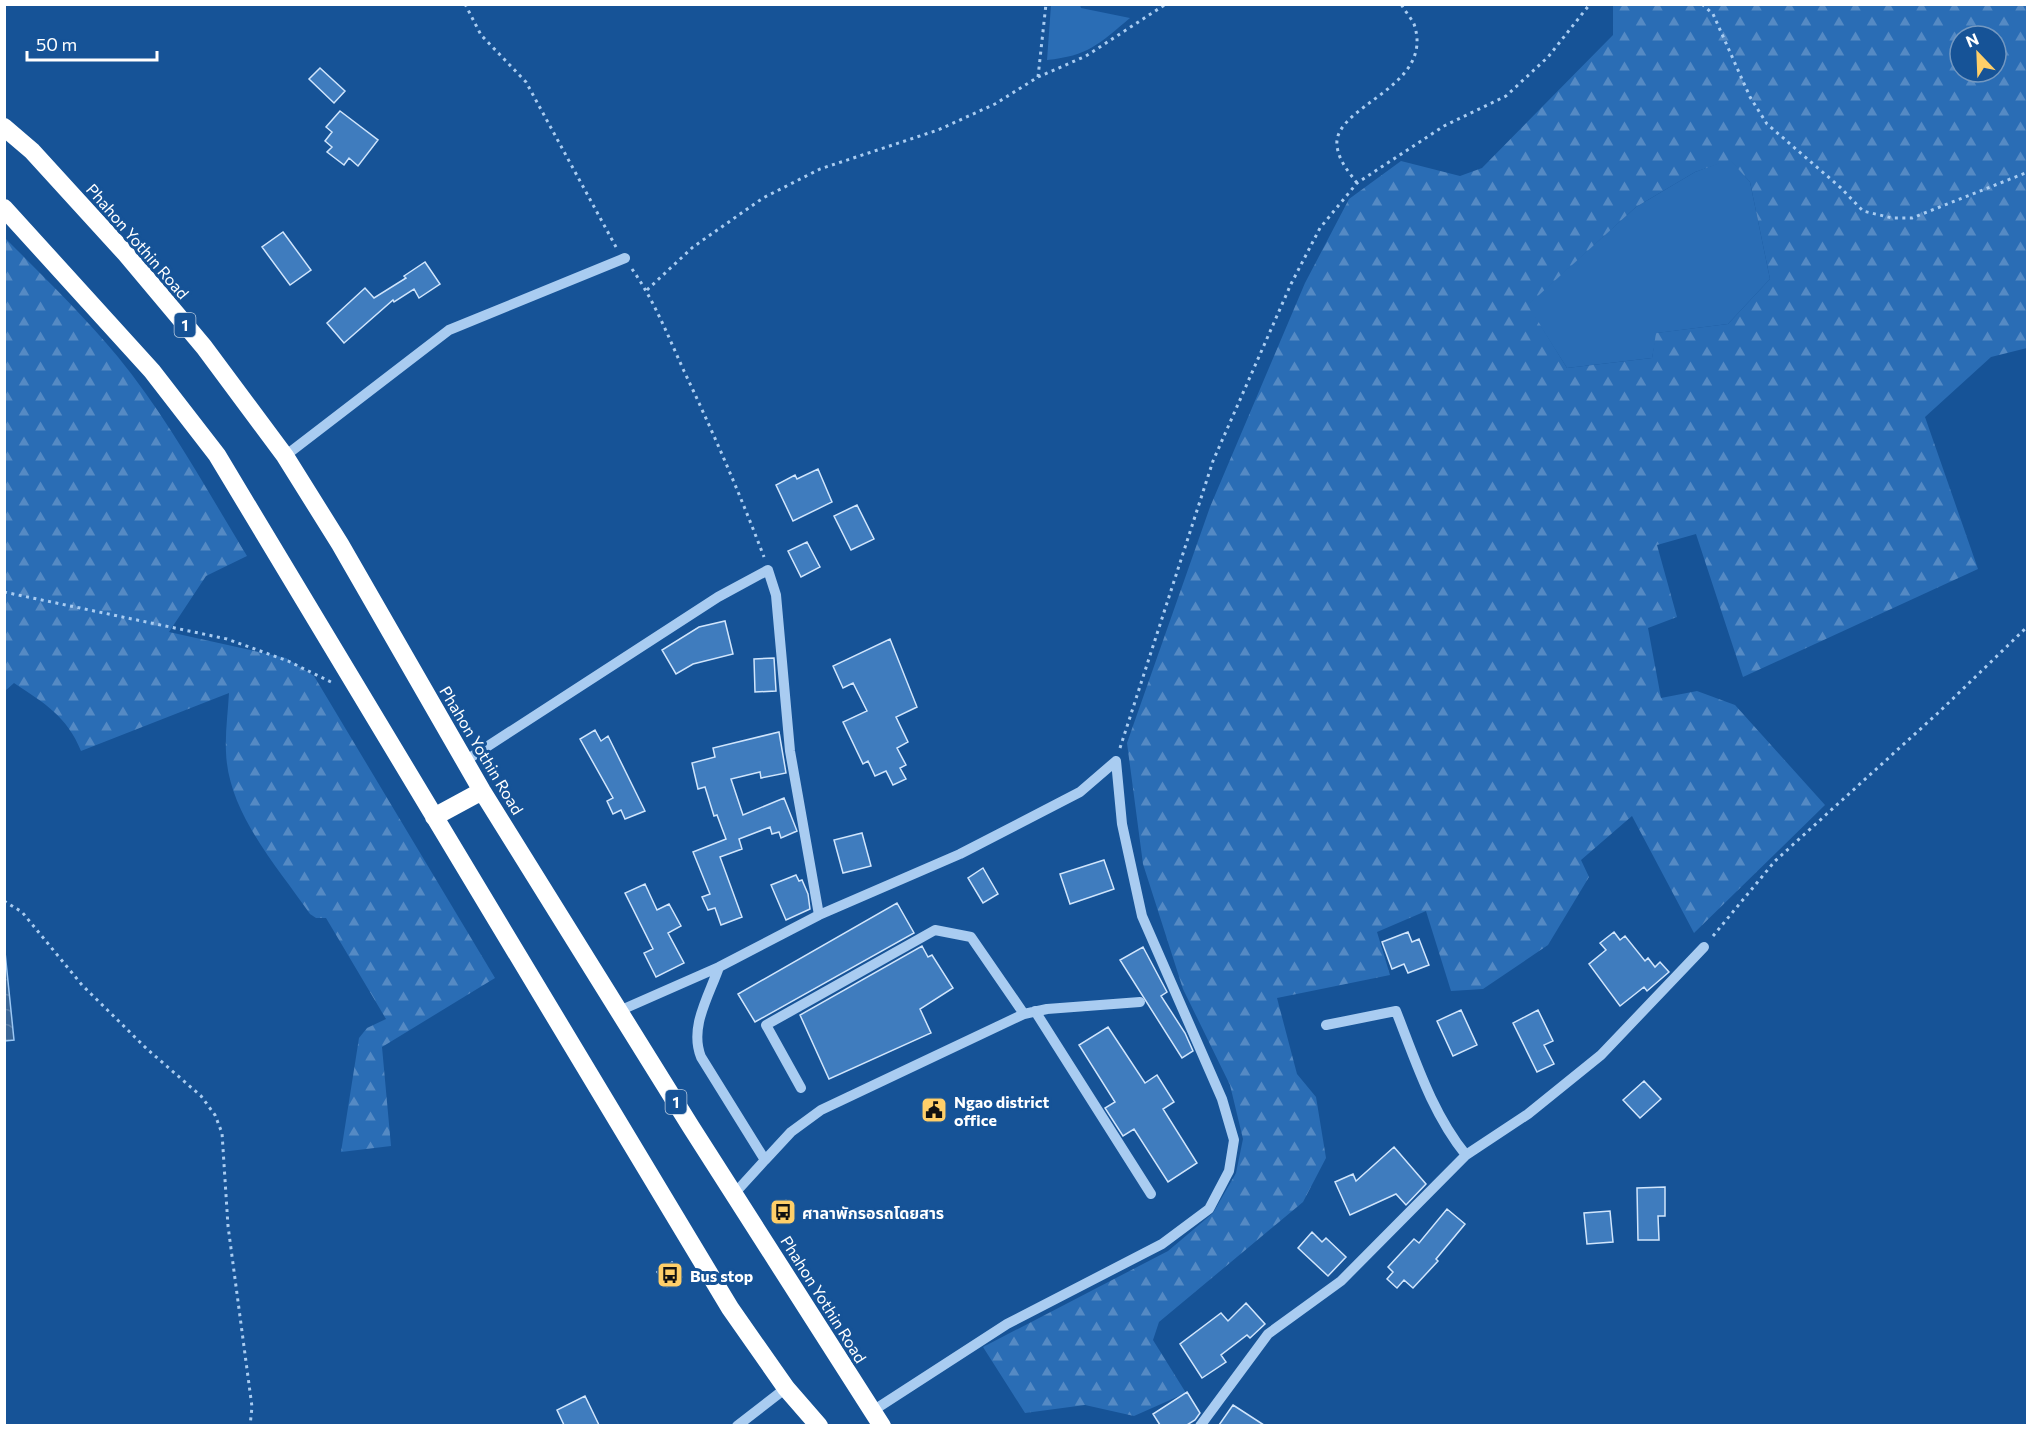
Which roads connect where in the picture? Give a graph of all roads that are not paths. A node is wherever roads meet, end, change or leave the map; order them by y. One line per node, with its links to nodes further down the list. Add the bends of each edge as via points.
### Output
1 (4, 128): 4 (highway, Phahon Yothin Road / 1, via 32,151 126,254 204,347)
2 (4, 208): 7 (highway, via 152,371 217,455)
3 (625, 258): 4 (street, via 449,330)
4 (285, 456): 5 (highway, Phahon Yothin Road / 1)
5 (465, 761): 6 (highway, Phahon Yothin Road / 1); 8 (street, via 718,597 768,570 776,595 790,751)
6 (482, 791): 7 (highway); 12 (highway, Phahon Yothin Road / 1)
7 (434, 817): 20 (highway, via 730,1308)
8 (819, 915): 10 (street); 21 (street, via 960,854 1060,803 1080,792 1116,761 1122,824 1142,916 1222,1099 1234,1140 1229,1171 1209,1209 1162,1245 1007,1324)
9 (1704, 947): 16 (street, via 1601,1054 1528,1114)
10 (719, 967): 12 (street); 17 (street, via 695,1031 696,1044)
11 (1140, 1002): 13 (street)
12 (619, 1011): 18 (highway, Phahon Yothin Road / 1)
13 (1029, 1013): 15 (street, via 971,937 935,930 766,1025); 17 (street, via 821,1110 791,1132); 19 (street)
14 (1326, 1025): 16 (street, via 1396,1011 1435,1109)
15 (801, 1088)
16 (1466, 1155): 24 (street, via 1341,1281 1268,1334)
17 (765, 1160): 18 (street)
18 (734, 1194): 21 (highway, Phahon Yothin Road / 1)
19 (1151, 1194)
20 (786, 1388): 22 (street); 23 (highway)
21 (876, 1419)
22 (737, 1425)
23 (819, 1425)
24 (1200, 1425)

